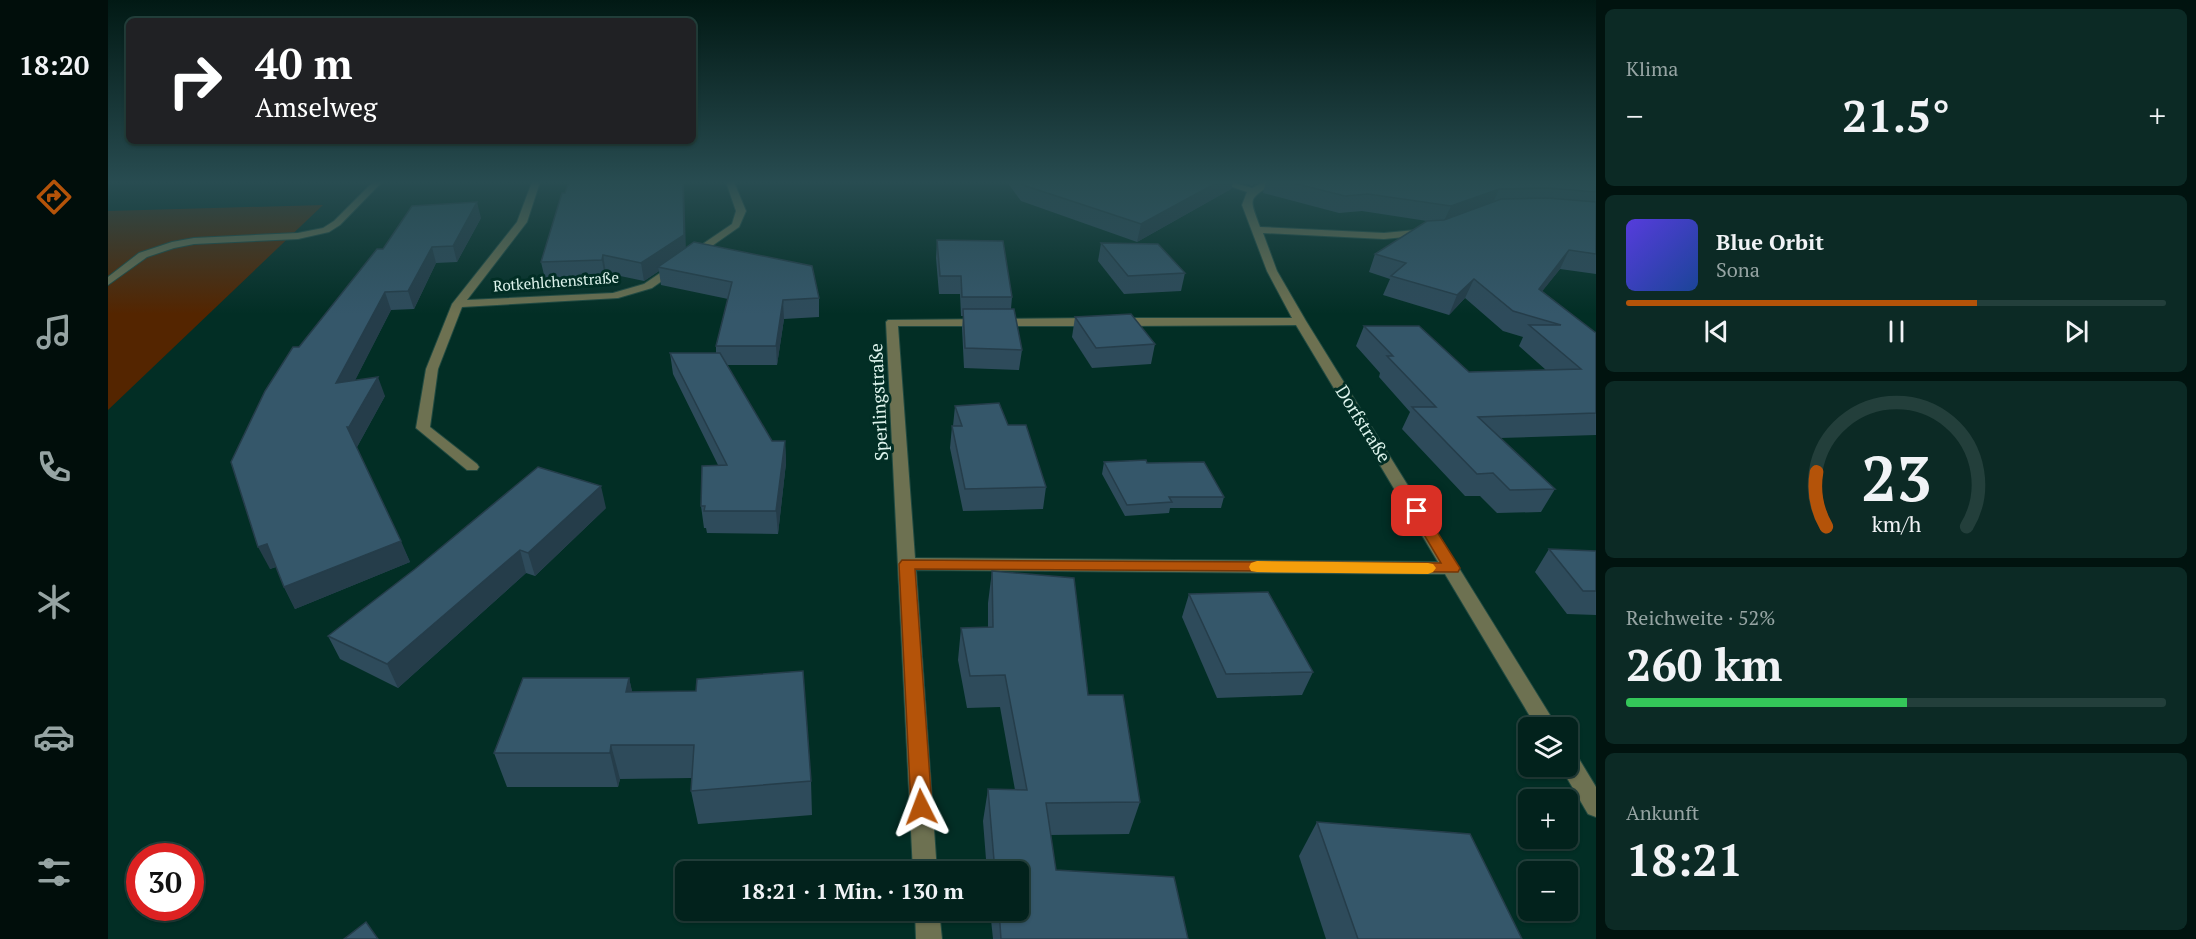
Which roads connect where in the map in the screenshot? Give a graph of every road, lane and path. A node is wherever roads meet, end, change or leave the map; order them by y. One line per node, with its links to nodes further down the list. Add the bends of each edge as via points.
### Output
1 (333, 226): 7 (street, via 298,236 172,245 144,255)
2 (519, 226): 8 (street)
3 (735, 226): 8 (street, Rotkehlchenstraße, via 648,286 614,296)
4 (1254, 226): 5 (street, Dorfstraße)
5 (1256, 230): 6 (street, via 1384,236); 9 (street, Dorfstraße, via 1272,271)
6 (1436, 232)
7 (108, 282)
8 (458, 304): 10 (street, via 432,369 423,428)
9 (1300, 321): 11 (street, Sperlingstraße, via 892,322); 12 (street, Dorfstraße)
10 (472, 466)
11 (907, 564): 12 (street); 16 (street)
12 (1452, 568): 13 (street, Dorfstraße)
13 (1541, 717)
14 (1578, 777): 15 (street)
15 (1596, 807)
16 (924, 861)
17 (928, 921): 18 (street)
18 (929, 939)

